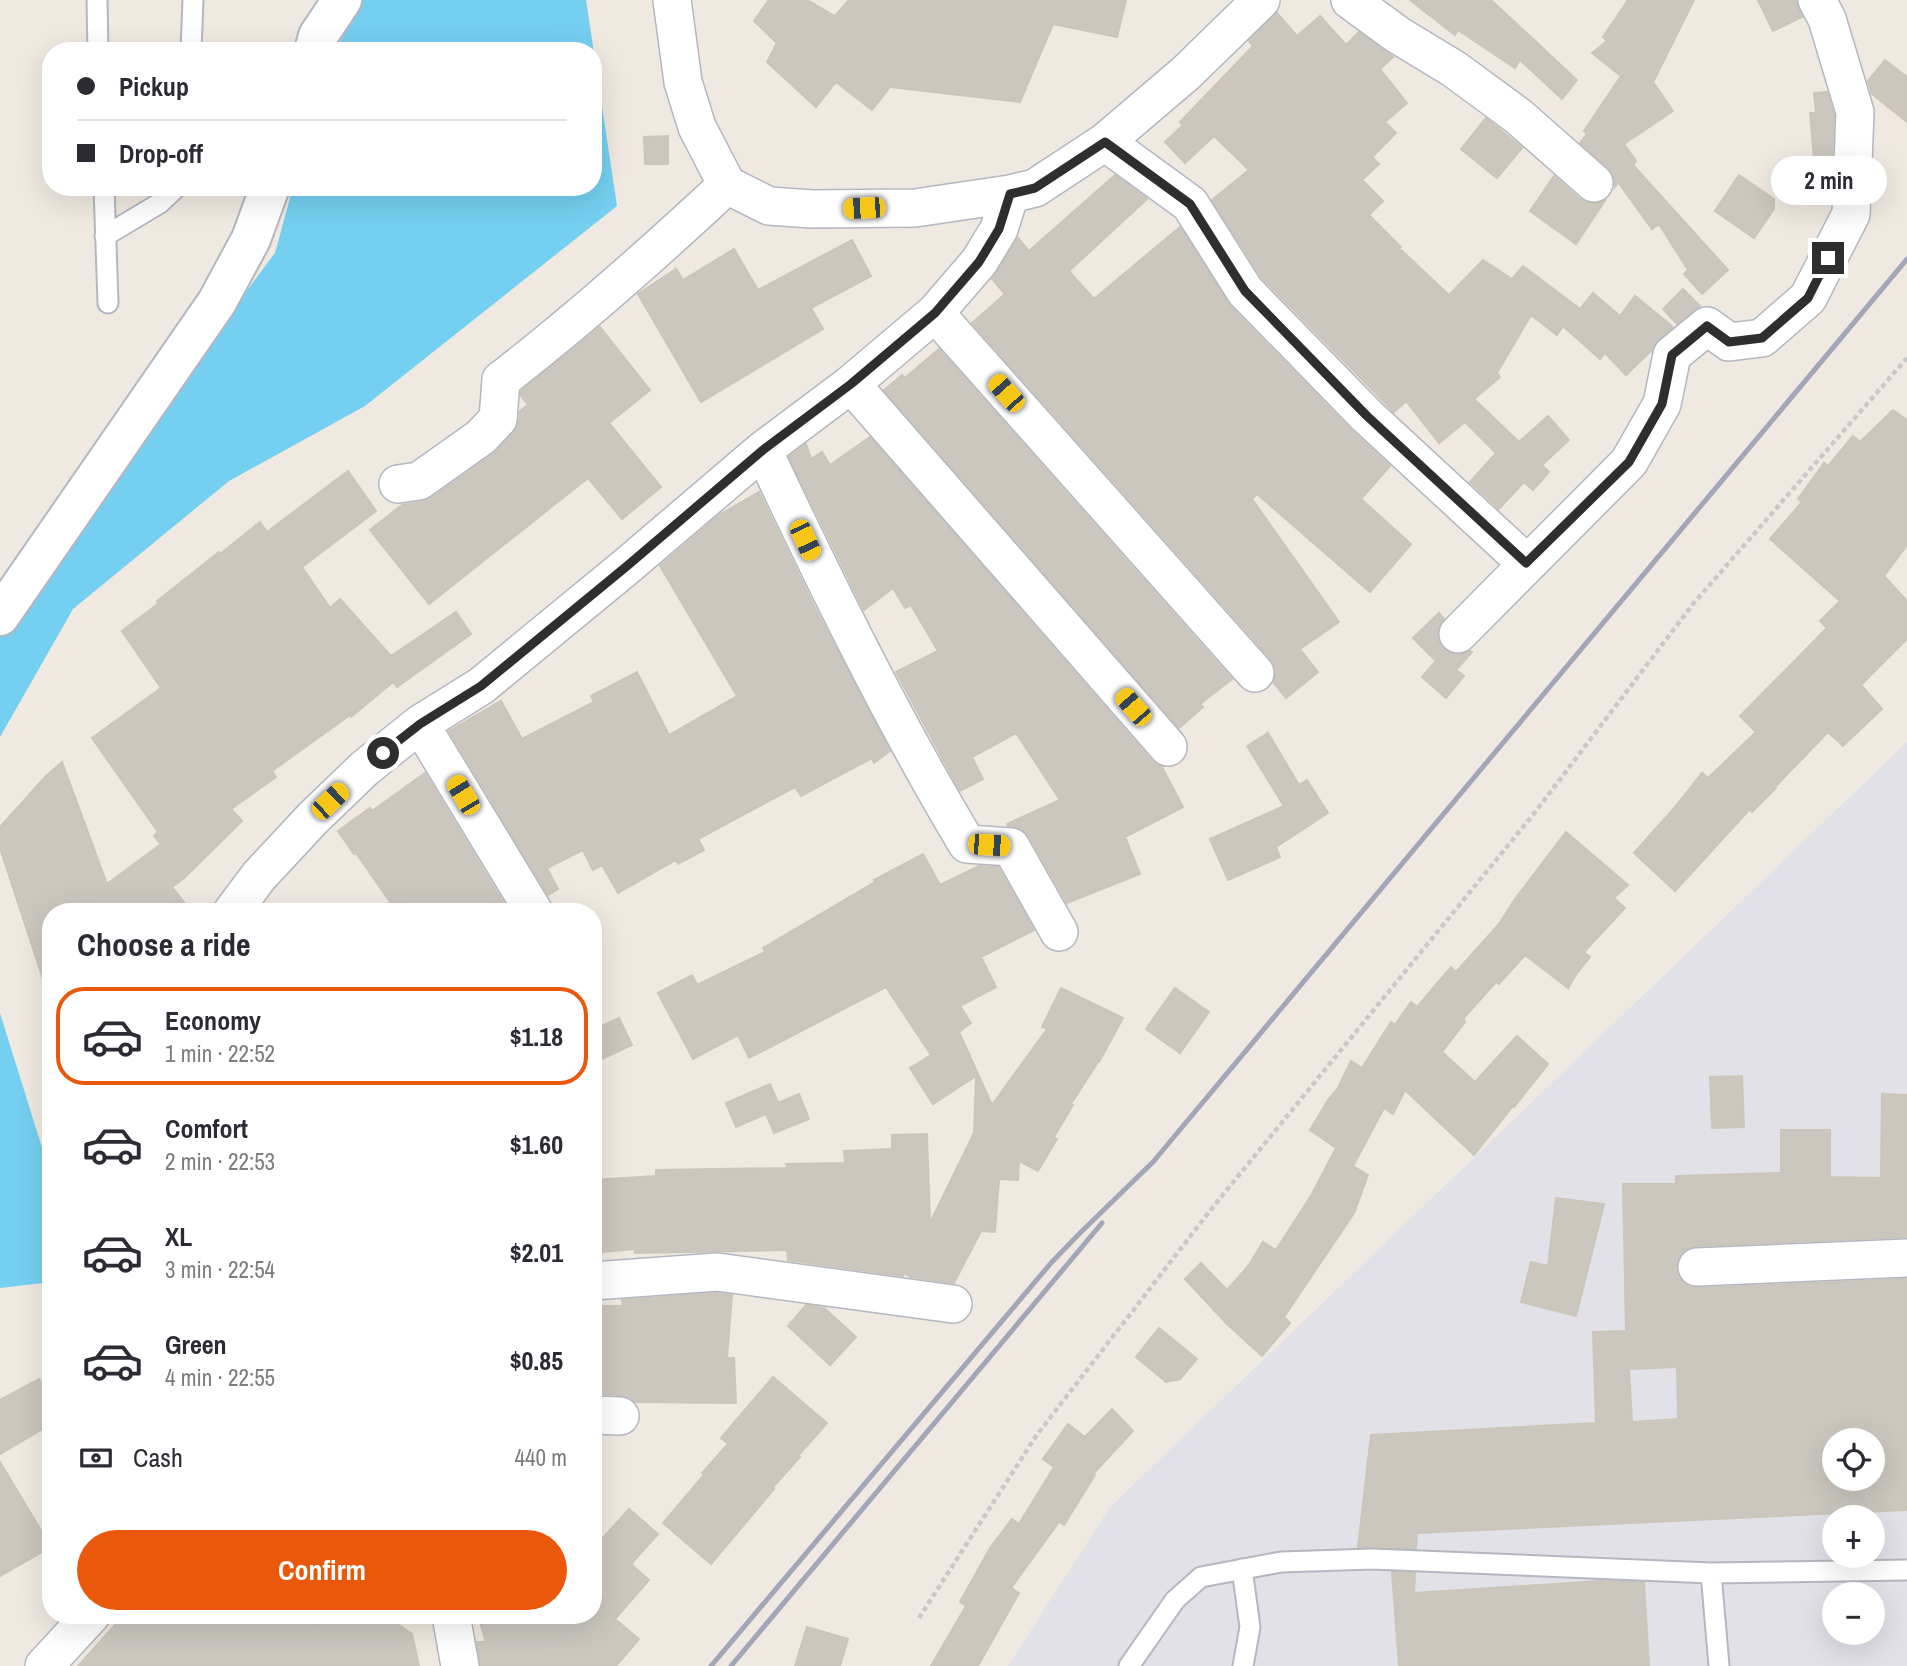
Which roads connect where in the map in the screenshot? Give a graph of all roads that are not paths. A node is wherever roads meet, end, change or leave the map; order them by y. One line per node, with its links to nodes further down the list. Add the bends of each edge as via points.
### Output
1 (97, 0): 8 (lane)
2 (193, 0): 9 (lane)
3 (342, 0): 10 (street)
4 (672, 0): 13 (street, via 683,82 697,127)
5 (1261, 0): 11 (street)
6 (1350, 0): 12 (street, via 1497,100)
7 (1818, 0): 24 (street, via 1855,112 1851,214 1808,298 1762,338 1729,342 1707,326 1672,355 1662,404 1629,462)
8 (99, 42)
9 (191, 42)
10 (316, 42)
11 (1105, 142): 14 (street, via 1035,188); 24 (street, via 1190,204 1245,291 1367,416)
12 (1594, 183)
13 (727, 185): 14 (street, via 769,206 812,209 915,208); 23 (street, via 501,380 498,419 481,437 419,481)
14 (1010, 194): 20 (street, via 999,229 979,262)
15 (104, 196): 18 (lane)
16 (167, 196): 18 (lane)
17 (268, 196): 25 (street, via 251,239 217,302)
18 (106, 236): 19 (lane)
19 (108, 303)
20 (935, 313): 21 (street); 27 (street)
21 (851, 384): 22 (street); 29 (street)
22 (763, 450): 28 (street, via 481,686); 32 (street, via 826,584 967,844 1011,846)
23 (398, 484)
24 (1526, 563): 26 (street)
25 (0, 616)
26 (1458, 634)
27 (1255, 673)
28 (420, 724): 30 (street, via 313,818); 31 (street)
29 (1168, 747)
30 (239, 903)
31 (529, 903)
32 (1059, 932)
33 (1907, 1258): 34 (street)
34 (1697, 1267)
35 (602, 1280): 36 (street, via 718,1272)
36 (953, 1304)
37 (1242, 1569): 39 (lane, via 1281,1562 1372,1559); 44 (lane, via 1202,1577 1193,1584 1175,1600); 45 (lane, via 1251,1627)
38 (1907, 1570): 39 (lane)
39 (1711, 1573): 46 (lane)
40 (83, 1624): 42 (street)
41 (453, 1624): 43 (street)
42 (44, 1666)
43 (460, 1666)
44 (1129, 1666)
45 (1244, 1666)
46 (1720, 1666)

